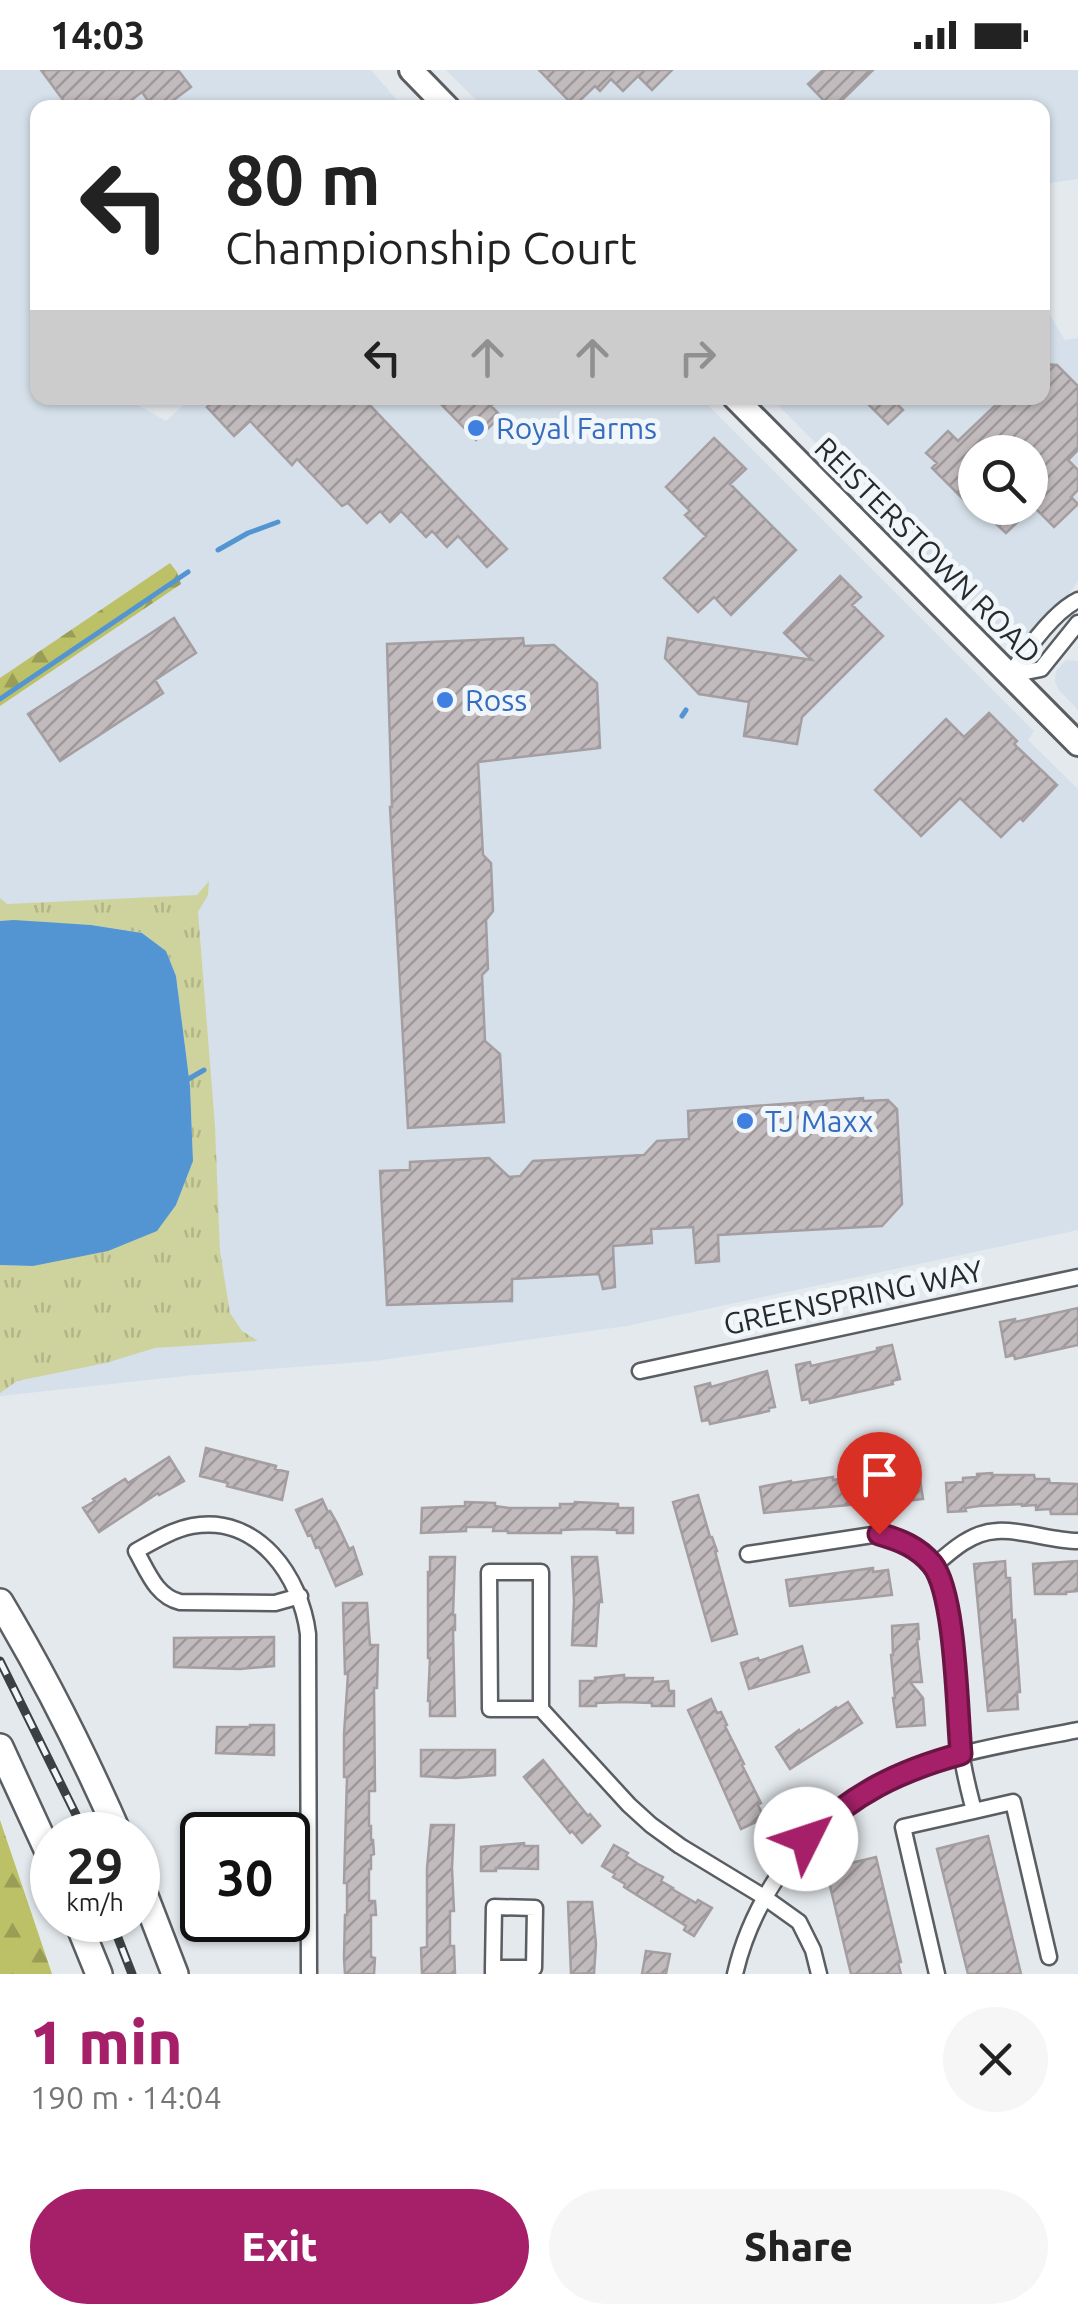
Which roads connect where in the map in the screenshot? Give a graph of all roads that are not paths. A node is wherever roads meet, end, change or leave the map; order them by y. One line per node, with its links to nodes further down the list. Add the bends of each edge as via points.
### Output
1 (411, 70): 2 (main road)
2 (440, 100)
3 (742, 405): 6 (main road, REISTERSTOWN ROAD)
4 (1078, 600): 6 (street)
5 (1078, 623): 6 (street, via 1041,669)
6 (1010, 675): 7 (main road, REISTERSTOWN ROAD)
7 (1078, 744)
8 (1078, 1278): 9 (street, GREENSPRING WAY)
9 (640, 1371)
10 (1078, 1541): 12 (street, via 999,1530 966,1542)
11 (748, 1554): 12 (street, via 879,1534 915,1548)
12 (934, 1566): 18 (street, via 950,1613)
13 (300, 1596): 13 (street, via 280,1560 226,1526 189,1526 136,1551 168,1599 275,1603); 29 (street, via 308,1634)
14 (0, 1602): 21 (highway)
15 (541, 1709): 15 (street, via 541,1572 490,1572 490,1710); 22 (street, via 651,1825)
16 (1078, 1730): 18 (street)
17 (0, 1747): 20 (highway)
18 (961, 1754): 19 (street); 22 (street, via 905,1771 846,1804 806,1839)
19 (974, 1811): 25 (street, via 1014,1802); 32 (street, via 903,1827)
20 (30, 1812)
21 (109, 1812)
22 (764, 1896): 30 (street); 31 (street, via 800,1922)
23 (160, 1935): 28 (highway)
24 (87, 1942): 27 (highway)
25 (1049, 1957)
26 (493, 1971): 26 (street, via 534,1968 535,1908 494,1907)
27 (99, 1974)
28 (175, 1974)
29 (309, 1974)
30 (734, 1974)
31 (819, 1974)
32 (937, 1974)

